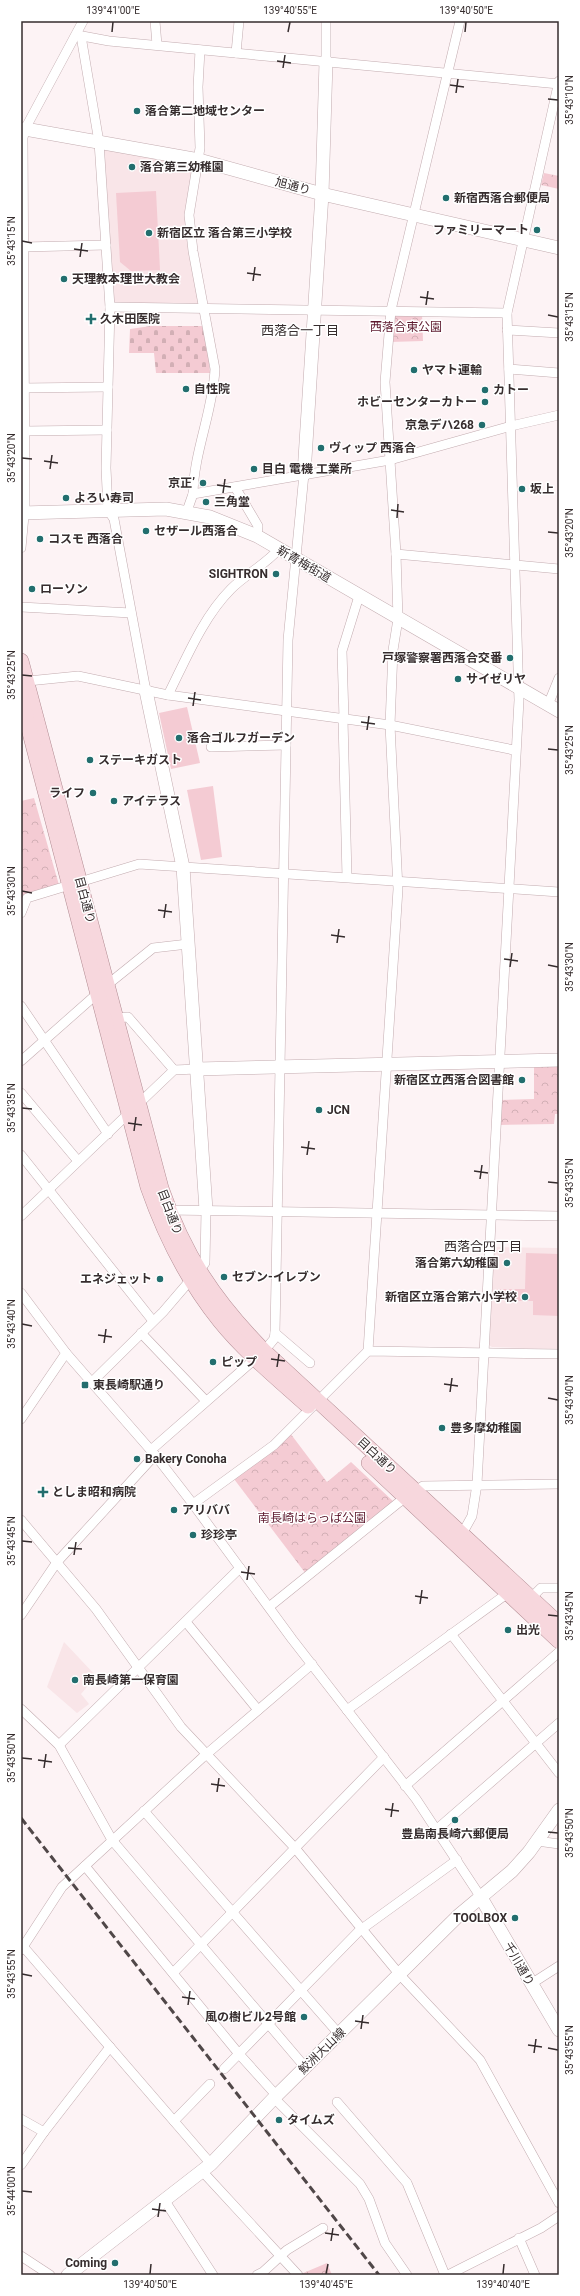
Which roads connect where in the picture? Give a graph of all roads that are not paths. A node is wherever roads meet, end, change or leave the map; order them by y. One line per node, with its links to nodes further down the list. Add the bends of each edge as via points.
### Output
1 (83, 21): 6 (street)
2 (155, 21): 7 (street)
3 (239, 21): 9 (street)
4 (326, 21): 10 (street)
5 (460, 21): 11 (street)
6 (79, 35): 7 (street, via 109,42); 13 (street); 14 (street)
7 (157, 45): 8 (street)
8 (200, 50): 9 (street); 15 (street)
9 (236, 53): 10 (street)
10 (326, 62): 11 (street); 16 (street)
11 (447, 75): 12 (street); 17 (street)
12 (559, 83): 18 (street)
13 (23, 128): 14 (street, 旭通り); 20 (street)
14 (99, 142): 15 (street, 旭通り); 19 (street)
15 (199, 160): 16 (street, 旭通り); 23 (street, via 189,215)
16 (322, 194): 17 (street, 旭通り); 24 (street)
17 (413, 214): 18 (street, 旭通り); 25 (street)
18 (523, 240): 21 (street, 旭通り); 26 (street)
19 (106, 245): 20 (street); 22 (street)
20 (23, 247): 31 (street)
21 (559, 248)
22 (110, 307): 23 (street); 32 (street)
23 (204, 307): 24 (street); 40 (street, via 213,353 214,388 195,466)
24 (314, 309): 25 (street); 38 (street)
25 (391, 310): 26 (street); 37 (street, via 385,382)
26 (507, 313): 27 (street)
27 (507, 330): 28 (street); 29 (street)
28 (559, 333)
29 (508, 369): 30 (street); 34 (street)
30 (559, 373)
31 (23, 388): 32 (street); 36 (street)
32 (108, 388): 35 (street)
33 (559, 415): 34 (street)
34 (511, 426): 37 (street); 49 (street)
35 (107, 430): 36 (street); 41 (street)
36 (24, 431): 43 (street)
37 (390, 460): 38 (street); 47 (street)
38 (304, 474): 39 (street); 48 (street)
39 (234, 486): 40 (street); 44 (street, via 258,526)
40 (193, 494): 42 (street)
41 (108, 510): 42 (street, 新青梅街道, via 155,508); 43 (street, 新青梅街道); 53 (street, via 114,519)
42 (187, 511): 44 (street, 新青梅街道)
43 (23, 513): 45 (street)
44 (256, 536): 46 (street, 新青梅街道)
45 (21, 548)
46 (279, 549): 48 (street, 新青梅街道); 60 (street, via 231,588 215,608)
47 (396, 554): 49 (street); 54 (street)
48 (297, 560): 51 (street, 新青梅街道); 63 (street, via 289,622)
49 (515, 565): 50 (street); 58 (street)
50 (559, 568)
51 (359, 596): 54 (street, 新青梅街道); 64 (street, via 342,651)
52 (21, 607): 53 (street)
53 (131, 613): 59 (street)
54 (398, 619): 58 (street, 新青梅街道); 65 (street, via 393,650)
55 (21, 661): 57 (main road, 目白通り)
56 (559, 678): 62 (street)
57 (28, 681): 59 (street, via 78,676); 73 (main road, 目白通り)
58 (519, 688): 62 (street, 新青梅街道); 68 (street)
59 (146, 691): 60 (street); 69 (street)
60 (168, 695): 63 (street)
61 (21, 698): 73 (main road, 目白通り)
62 (554, 708)
63 (286, 711): 64 (street); 66 (street)
64 (344, 719): 65 (street); 71 (street)
65 (390, 725): 68 (street); 72 (street)
66 (286, 745): 67 (street); 70 (street)
67 (211, 747)
68 (514, 750): 74 (street)
69 (183, 867): 70 (street); 73 (street, via 139,864); 77 (street)
70 (284, 874): 71 (street); 86 (street)
71 (347, 877): 72 (street)
72 (398, 880): 74 (street); 85 (street)
73 (75, 883): 76 (street, via 27,898); 78 (main road, 目白通り)
74 (507, 888): 75 (street); 84 (street)
75 (559, 892)
76 (21, 913)
77 (188, 944): 78 (street, via 153,948); 87 (street)
78 (103, 989): 80 (main road, 目白通り); 81 (street); 90 (main road, 目白通り)
79 (21, 1006): 81 (street)
80 (116, 1018): 88 (street, via 128,1017); 90 (main road, 目白通り)
81 (45, 1041): 83 (street); 91 (street)
82 (559, 1060): 84 (street)
83 (21, 1061)
84 (498, 1061): 85 (street); 99 (street)
85 (387, 1064): 86 (street); 98 (street)
86 (281, 1067): 87 (street); 97 (street)
87 (198, 1069): 88 (street); 96 (street)
88 (174, 1070): 90 (street)
89 (21, 1093): 93 (street)
90 (134, 1106): 91 (street); 95 (main road, 目白通り)
91 (108, 1134): 93 (street)
92 (21, 1155): 94 (street)
93 (78, 1161): 94 (street)
94 (49, 1189): 100 (street); 104 (street)
95 (162, 1210): 96 (street); 102 (main road, 目白通り, via 176,1228)
96 (206, 1210): 97 (street); 102 (street, via 205,1263)
97 (278, 1211): 98 (street); 105 (street)
98 (377, 1212): 99 (street); 107 (street)
99 (491, 1215): 101 (street); 109 (street)
100 (21, 1216)
101 (559, 1216)
102 (194, 1275): 104 (street); 110 (main road, 目白通り, via 226,1310)
103 (21, 1293): 108 (street)
104 (154, 1321): 106 (street)
105 (275, 1332): 110 (street, via 274,1339); 112 (street)
106 (141, 1333): 113 (street); 114 (street)
107 (368, 1350): 109 (street); 115 (street)
108 (66, 1353): 113 (street); 116 (street)
109 (484, 1353): 111 (street); 118 (street)
110 (260, 1354): 114 (street); 115 (main road, 目白通り)
111 (559, 1354)
112 (310, 1363)
113 (92, 1382): 117 (street)
114 (206, 1401): 117 (street)
115 (314, 1404): 120 (main road, 目白通り); 121 (street, via 274,1445)
116 (21, 1419)
117 (153, 1453): 121 (street); 124 (street)
118 (477, 1484): 119 (street); 120 (street); 123 (street, via 472,1516)
119 (559, 1484)
120 (416, 1492): 123 (main road, 目白通り); 127 (main road, 目白通り); 129 (street)
121 (193, 1504): 125 (street)
122 (21, 1520): 124 (street)
123 (462, 1534): 128 (main road, 目白通り)
124 (57, 1562): 130 (street); 137 (street, via 96,1609)
125 (240, 1568): 129 (street); 131 (street)
126 (559, 1588): 128 (street, via 541,1588)
127 (508, 1593): 133 (street); 134 (main road, 目白通り)
128 (531, 1598): 132 (main road, 目白通り)
129 (269, 1607): 136 (street)
130 (21, 1615)
131 (186, 1622): 137 (street); 140 (street)
132 (559, 1624)
133 (451, 1634): 138 (street); 141 (street)
134 (559, 1641)
135 (559, 1652): 138 (street)
136 (312, 1664): 140 (street); 141 (street)
137 (139, 1668): 144 (street); 145 (street, via 181,1727)
138 (503, 1701): 143 (street); 148 (street)
139 (21, 1708): 144 (street)
140 (258, 1710): 145 (street)
141 (347, 1710): 146 (street)
142 (559, 1723): 143 (street)
143 (536, 1743): 147 (street); 151 (street)
144 (59, 1745): 152 (street)
145 (207, 1753): 150 (street); 155 (street)
146 (384, 1757): 148 (street); 155 (street)
147 (559, 1772)
148 (405, 1786): 151 (street)
149 (559, 1810): 153 (street, 鮫洲大山線)
150 (144, 1811): 152 (street); 159 (street)
151 (436, 1830): 156 (street)
152 (112, 1840): 157 (street); 161 (street)
153 (537, 1841): 154 (street); 158 (street, 鮫洲大山線, via 512,1871)
154 (559, 1844)
155 (295, 1848): 159 (street); 160 (street)
156 (457, 1860): 158 (street); 160 (street)
157 (84, 1866): 162 (street, via 62,1887); 164 (street)
158 (480, 1896): 165 (street, 鮫洲大山線); 166 (street, 千川通り)
159 (232, 1913): 161 (street); 167 (street)
160 (361, 1929): 165 (street); 167 (street)
161 (201, 1944): 164 (street); 168 (street)
162 (22, 1947): 171 (street)
163 (559, 1966): 166 (street)
164 (173, 1973): 172 (street)
165 (400, 1975): 170 (street, 鮫洲大山線); 184 (street, via 480,2060)
166 (531, 1984): 169 (street, 千川通り)
167 (301, 1991): 168 (street); 170 (street)
168 (269, 2024): 172 (street); 173 (street)
169 (559, 2030)
170 (339, 2034): 173 (street, 鮫洲大山線)
171 (110, 2047): 179 (street); 180 (street)
172 (239, 2054): 174 (street); 176 (street)
173 (305, 2067): 176 (street, 鮫洲大山線)
174 (224, 2069)
175 (210, 2084): 179 (street)
176 (275, 2097): 182 (street, 鮫洲大山線); 195 (street, via 360,2184 369,2199 385,2243)
177 (336, 2102): 196 (street, via 407,2183)
178 (21, 2118): 180 (street)
179 (174, 2121): 182 (street)
180 (44, 2132): 181 (street)
181 (21, 2165)
182 (207, 2168): 183 (street, 鮫洲大山線); 189 (street)
183 (165, 2201): 191 (street, 鮫洲大山線); 192 (street)
184 (559, 2202)
185 (559, 2216): 187 (street)
186 (323, 2228): 189 (street)
187 (519, 2238): 196 (street); 197 (street)
188 (21, 2256): 190 (street)
189 (281, 2256): 193 (street); 194 (street)
190 (50, 2275)
191 (68, 2275)
192 (213, 2275)
193 (257, 2275)
194 (298, 2275)
195 (408, 2275)
196 (447, 2275)
197 (535, 2275)

